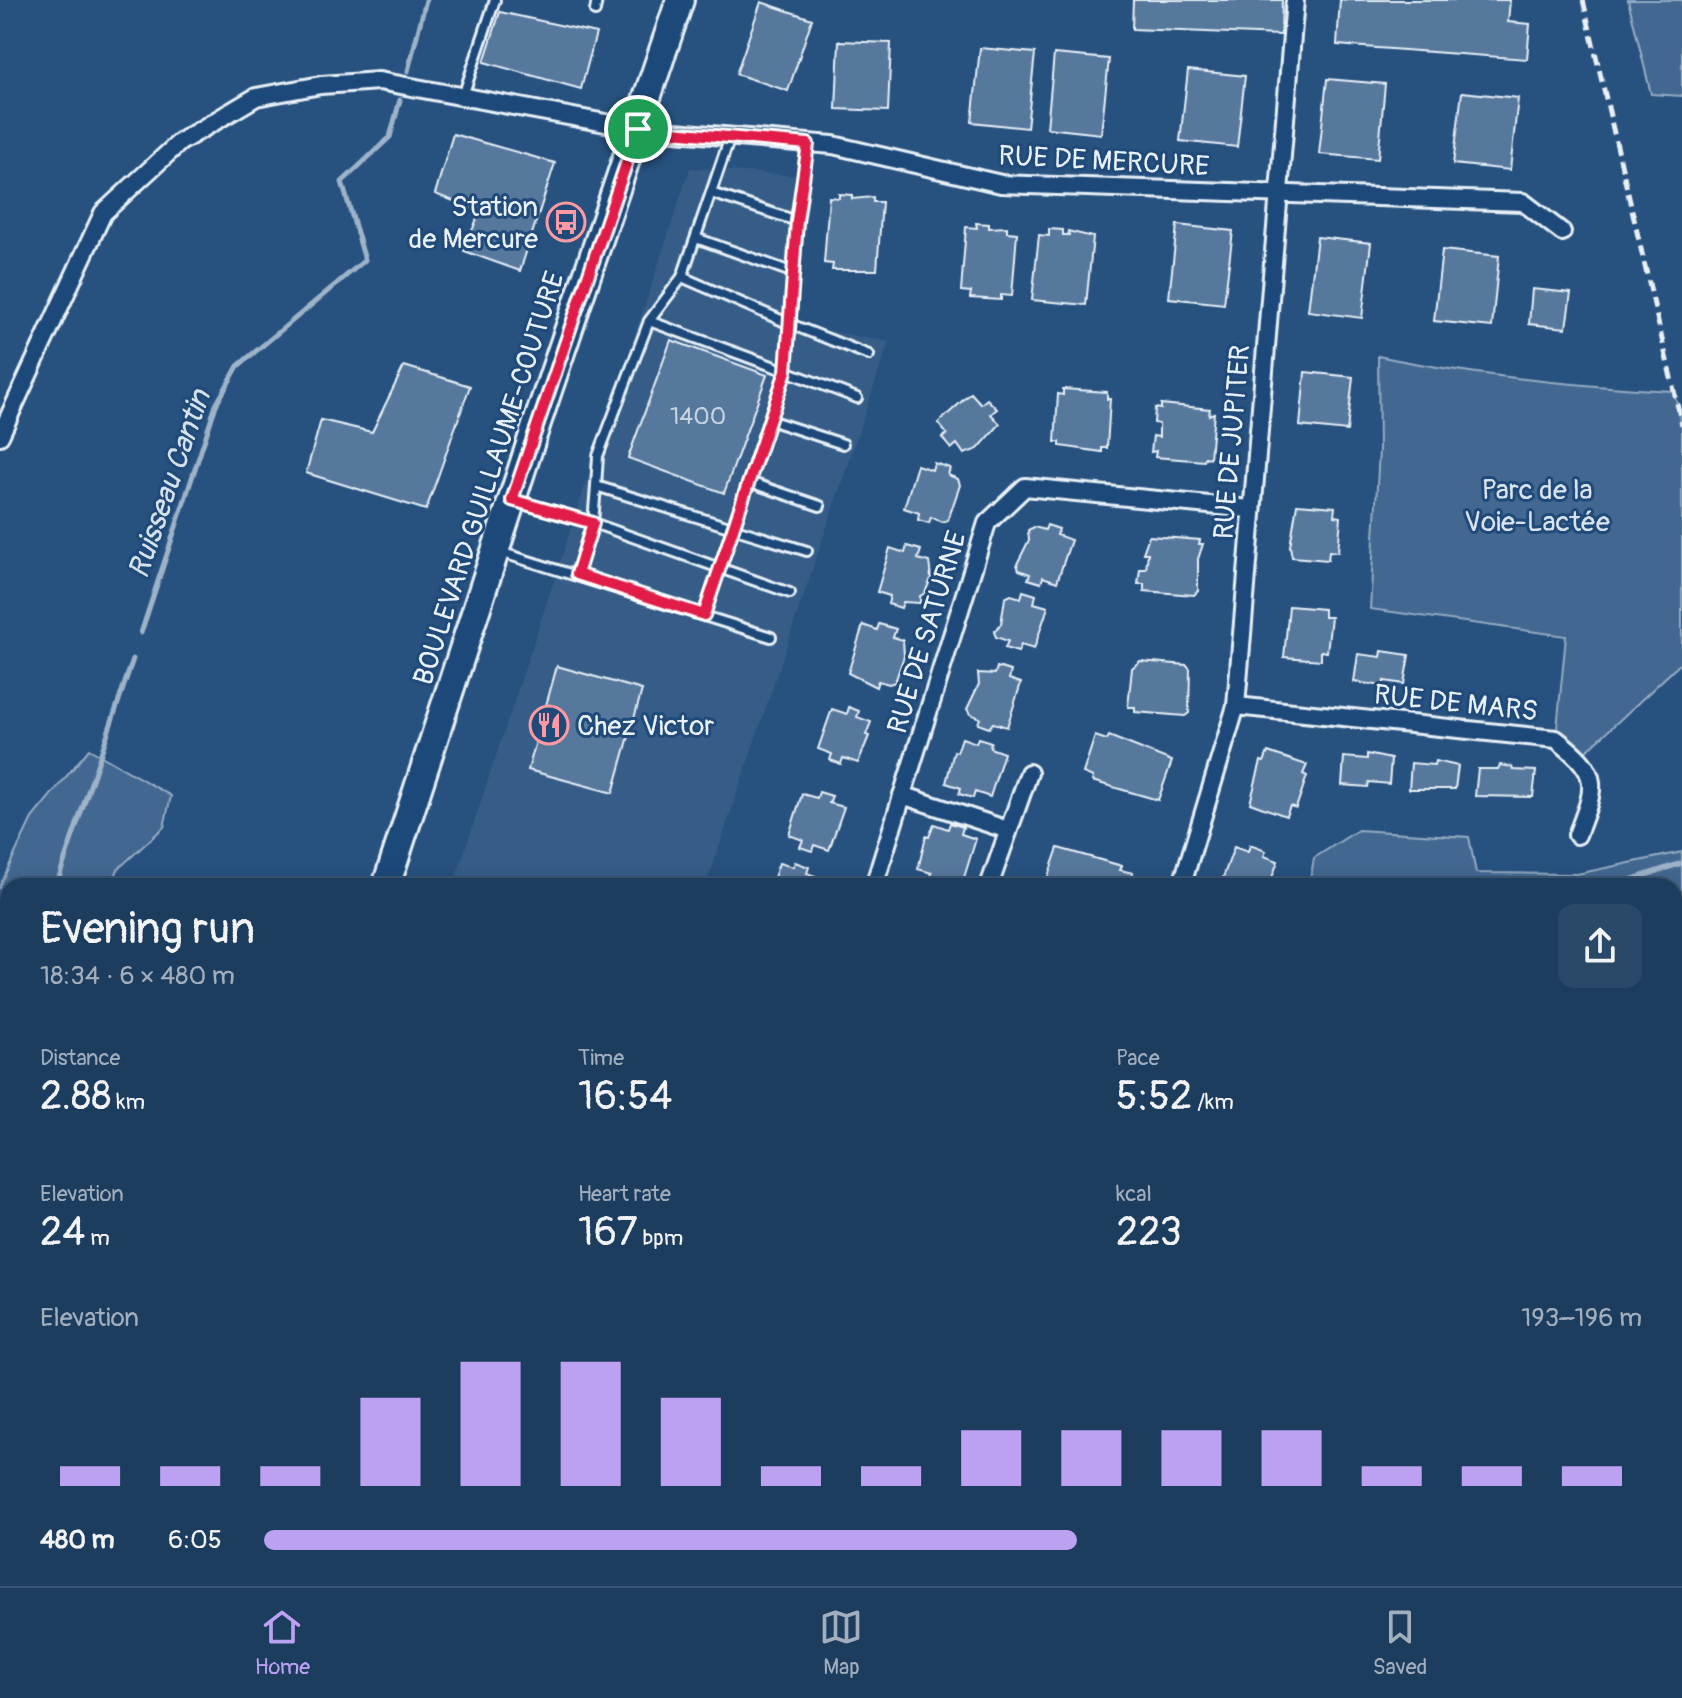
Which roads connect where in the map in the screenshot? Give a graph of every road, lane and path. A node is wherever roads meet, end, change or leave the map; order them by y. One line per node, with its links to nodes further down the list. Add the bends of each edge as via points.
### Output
1 (495, 0): 6 (lane)
2 (597, 0): 5 (lane)
3 (680, 0): 7 (main road, BOULEVARD GUILLAUME-COUTURE)
4 (1295, 0): 11 (street, RUE DE JUPITER)
5 (595, 11)
6 (463, 97): 7 (street, RUE DE MERCURE); 23 (street, RUE DE MERCURE, via 379,81 321,85 256,97 180,142 103,213)
7 (638, 129): 8 (street, RUE DE MERCURE); 27 (main road, BOULEVARD GUILLAUME-COUTURE)
8 (730, 137): 9 (street, RUE DE MERCURE); 10 (lane)
9 (808, 144): 11 (street, RUE DE MERCURE, via 833,145 1001,184); 12 (lane)
10 (711, 193): 12 (lane); 14 (lane)
11 (1279, 194): 13 (street, RUE DE MERCURE, via 1523,202); 29 (street, RUE DE JUPITER)
12 (797, 221): 15 (lane)
13 (1562, 232)
14 (696, 238): 15 (lane); 16 (lane)
15 (794, 273): 18 (lane)
16 (682, 277): 17 (lane); 18 (lane)
17 (649, 321): 20 (lane); 26 (lane, via 598,456)
18 (790, 324): 19 (lane); 20 (lane)
19 (869, 355)
20 (786, 371): 21 (lane); 22 (lane)
21 (857, 398)
22 (769, 420): 24 (lane); 25 (lane)
23 (0, 436)
24 (843, 444)
25 (749, 482): 28 (lane); 31 (lane)
26 (596, 486): 30 (lane); 31 (lane)
27 (512, 500): 30 (lane); 32 (main road, BOULEVARD GUILLAUME-COUTURE)
28 (820, 506)
29 (1250, 509): 39 (street, RUE DE JUPITER); 41 (street, RUE DE SATURNE, via 1025,487 987,523)
30 (593, 523): 34 (lane); 35 (lane)
31 (734, 529): 33 (lane); 34 (lane)
32 (496, 551): 35 (lane); 44 (main road, BOULEVARD GUILLAUME-COUTURE)
33 (807, 551)
34 (720, 568): 36 (lane); 37 (lane)
35 (577, 574): 37 (lane)
36 (790, 593)
37 (704, 615): 38 (lane)
38 (771, 637)
39 (1236, 706): 43 (street, RUE DE MARS, via 1556,739 1586,766 1594,792); 47 (street, RUE DE JUPITER)
40 (1029, 773): 42 (street)
41 (902, 795): 42 (street); 45 (street, RUE DE SATURNE)
42 (1008, 830): 46 (street)
43 (1577, 835)
44 (389, 878)
45 (876, 878)
46 (992, 878)
47 (1184, 878)

